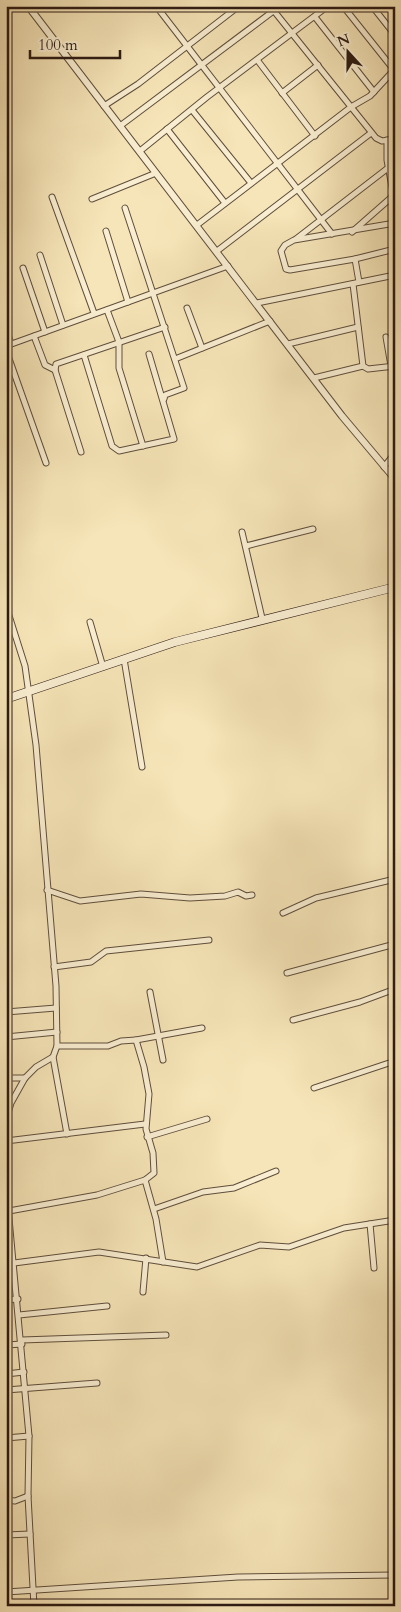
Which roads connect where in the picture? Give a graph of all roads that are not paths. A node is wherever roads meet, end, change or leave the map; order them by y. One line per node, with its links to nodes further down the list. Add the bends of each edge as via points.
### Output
1 (28, 6): 20 (street)
2 (239, 6): 12 (street)
3 (280, 6): 7 (street)
4 (328, 6): 9 (street)
5 (343, 6): 16 (street)
6 (372, 6): 11 (street)
7 (272, 9): 10 (street); 14 (street)
8 (160, 11): 12 (street)
9 (315, 17): 10 (street); 18 (street)
10 (294, 34): 13 (street); 15 (street)
11 (395, 35)
12 (187, 46): 14 (street); 20 (street)
13 (258, 61): 17 (street); 19 (street)
14 (202, 65): 17 (street); 23 (street)
15 (318, 65): 19 (street); 21 (street)
16 (395, 70): 18 (street)
17 (220, 88): 22 (street); 30 (street)
18 (374, 92): 21 (street)
19 (282, 93): 26 (street)
20 (104, 106): 23 (street)
21 (351, 107): 25 (street); 26 (street)
22 (192, 110): 24 (street); 33 (street)
23 (120, 126): 29 (street)
24 (167, 129): 29 (street); 38 (street)
25 (371, 133): 28 (street, via 378,140); 34 (street)
26 (315, 136): 30 (street)
27 (395, 139): 28 (street)
28 (387, 140): 31 (street)
29 (140, 151): 32 (street)
30 (278, 163): 33 (street); 34 (street)
31 (388, 168): 35 (street); 41 (street)
32 (156, 172): 37 (street); 43 (street)
33 (251, 183): 38 (street)
34 (300, 190): 41 (street); 49 (street)
35 (393, 196): 39 (street); 45 (street)
36 (52, 197): 61 (street)
37 (92, 199)
38 (225, 203): 43 (street)
39 (395, 203)
40 (125, 208): 56 (street)
41 (322, 218): 46 (street); 47 (street)
42 (395, 223): 45 (street)
43 (197, 225): 49 (street)
44 (106, 230): 57 (street)
45 (352, 232): 46 (street)
46 (332, 234): 47 (street)
47 (294, 240): 51 (street, via 282,247 281,256 286,269)
48 (395, 249): 51 (street)
49 (217, 251): 52 (street)
50 (40, 255): 63 (street)
51 (355, 259): 55 (street)
52 (228, 266): 56 (street); 58 (street)
53 (23, 268): 67 (street)
54 (395, 275): 55 (street)
55 (356, 283): 58 (street); 65 (street)
56 (152, 294): 57 (street); 64 (street)
57 (128, 302): 60 (street)
58 (257, 303): 62 (street)
59 (187, 308): 73 (street)
60 (107, 310): 61 (street); 70 (street)
61 (94, 313): 63 (street)
62 (270, 321): 71 (street); 73 (street)
63 (63, 325): 67 (street)
64 (165, 327): 70 (street); 77 (street)
65 (358, 327): 71 (street); 78 (street)
66 (6, 328): 72 (street)
67 (45, 332): 68 (street)
68 (34, 336): 72 (street); 80 (street, via 45,365)
69 (386, 337): 79 (street)
70 (119, 342): 76 (street); 83 (street, via 119,368)
71 (288, 344): 81 (street)
72 (9, 345)
73 (202, 348): 77 (street)
74 (6, 350): 86 (street)
75 (150, 354): 82 (street)
76 (84, 355): 80 (street, via 60,362); 83 (street, via 112,446 119,451)
77 (175, 359): 82 (street, via 184,388 165,394)
78 (362, 366): 79 (street, via 368,369); 81 (street)
79 (393, 366)
80 (55, 370): 84 (street)
81 (314, 378): 87 (street)
82 (164, 400): 83 (street, via 174,439)
83 (143, 446)
84 (82, 452)
85 (395, 454): 87 (street)
86 (46, 463)
87 (384, 467): 88 (street)
88 (395, 479)
89 (313, 529): 91 (street)
90 (242, 532): 91 (street)
91 (246, 546): 94 (street)
92 (395, 587): 94 (main road)
93 (6, 606): 98 (street)
94 (262, 618): 96 (main road)
95 (90, 622): 97 (street)
96 (124, 659): 97 (main road); 100 (street)
97 (103, 667): 98 (main road)
98 (30, 692): 99 (main road); 102 (street)
99 (6, 699)
100 (142, 767)
101 (395, 879): 104 (street, via 316,898)
102 (48, 890): 103 (street, via 80,901 141,894 225,896 238,892); 107 (street)
103 (252, 895)
104 (283, 913)
105 (209, 940): 107 (street, via 106,951 91,962)
106 (395, 944): 108 (street)
107 (54, 967): 111 (street)
108 (287, 973)
109 (395, 989): 113 (street)
110 (150, 992): 116 (street)
111 (56, 1008): 112 (street); 115 (street)
112 (6, 1012)
113 (293, 1020)
114 (202, 1028): 116 (street)
115 (57, 1032): 117 (street); 119 (street)
116 (158, 1036): 118 (street); 121 (street)
117 (6, 1038)
118 (136, 1040): 119 (street, via 108,1046); 128 (street, via 149,1094)
119 (57, 1046): 120 (street)
120 (53, 1057): 124 (street); 129 (street)
121 (163, 1060)
122 (395, 1061): 125 (street)
123 (6, 1078): 124 (street)
124 (25, 1078): 127 (street)
125 (314, 1088)
126 (207, 1119): 130 (street)
127 (6, 1120)
128 (145, 1124): 129 (street); 130 (street)
129 (66, 1134): 131 (street)
130 (148, 1137): 133 (street, via 154,1173)
131 (6, 1141)
132 (276, 1171): 135 (street, via 234,1188 203,1192)
133 (145, 1180): 135 (street); 136 (street, via 97,1195)
134 (6, 1186): 136 (street)
135 (154, 1209): 141 (street)
136 (9, 1211): 139 (street)
137 (395, 1220): 138 (street)
138 (370, 1224): 141 (street, via 332,1231 289,1246 260,1244 204,1266 188,1267); 143 (street)
139 (8, 1226): 142 (street)
140 (146, 1258): 141 (street); 142 (street, via 99,1252); 144 (street)
141 (163, 1262)
142 (14, 1263): 145 (street)
143 (374, 1268)
144 (143, 1292)
145 (18, 1299): 146 (street); 148 (street)
146 (6, 1300)
147 (107, 1306): 148 (street)
148 (19, 1315): 150 (street)
149 (166, 1335): 150 (street)
150 (22, 1342): 151 (street); 152 (street)
151 (6, 1345)
152 (24, 1372): 153 (street); 155 (street)
153 (6, 1374)
154 (97, 1383): 155 (street)
155 (24, 1388): 156 (street); 157 (street)
156 (6, 1390)
157 (29, 1436): 158 (street); 159 (street)
158 (6, 1438)
159 (28, 1496): 160 (street); 161 (street)
160 (6, 1500)
161 (30, 1534): 162 (street); 164 (street)
162 (6, 1535)
163 (395, 1575): 164 (street, via 238,1578)
164 (34, 1590): 165 (street); 166 (street)
165 (6, 1592)
166 (34, 1606)

